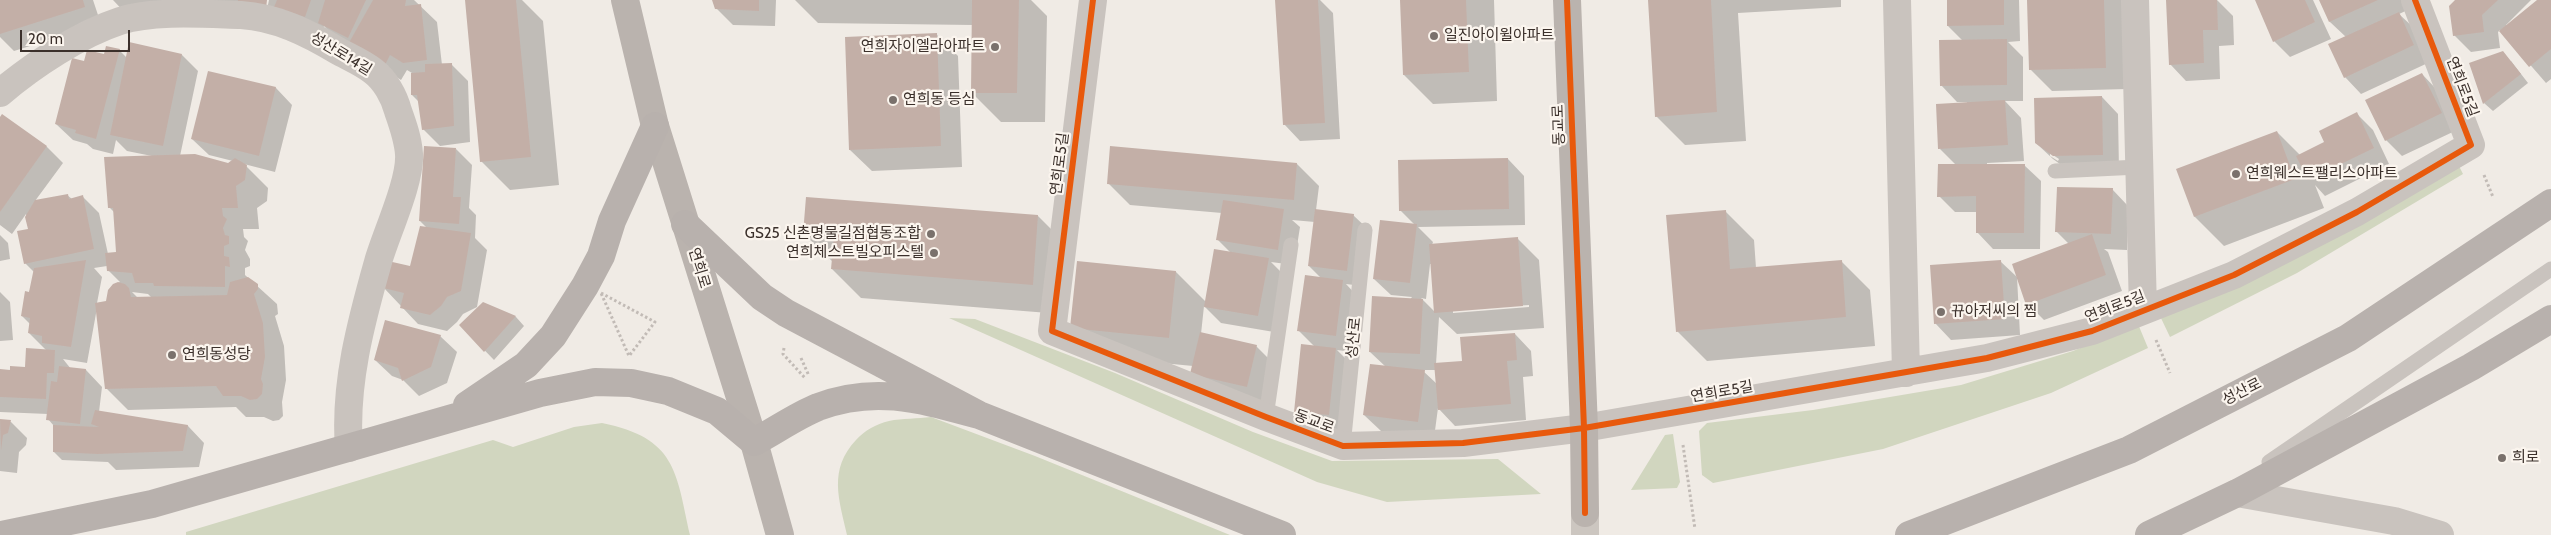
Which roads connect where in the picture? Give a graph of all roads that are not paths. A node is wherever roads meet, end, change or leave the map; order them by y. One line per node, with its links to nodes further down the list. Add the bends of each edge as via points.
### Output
1 (626, 0): 8 (main road, 연희로)
2 (1092, 0): 18 (street, 연희로5길)
3 (1566, 0): 23 (main road, 동교로)
4 (1897, 0): 19 (street)
5 (2134, 0): 9 (street, 연희로5길)
6 (2415, 0): 16 (street, 연희로5길, via 2470,145 2357,212 2234,275)
7 (0, 93): 26 (street, 성산로14길, via 84,36 122,20 157,16 256,16 308,33 373,71 395,100 409,156 401,194 378,262 352,370 347,402)
8 (655, 126): 12 (main road, 연희로); 22 (main road, via 612,221 601,256 586,286 553,336 526,365 488,393)
9 (2139, 167): 10 (lane); 16 (street, 연희로5길)
10 (2056, 171)
11 (2551, 203): 34 (main road, 성산로, via 2348,338 2129,450)
12 (685, 224): 20 (main road, via 762,297 786,313); 24 (main road, 연희로)
13 (1365, 230): 25 (lane, 성산로)
14 (1291, 245): 21 (lane)
15 (2551, 269): 28 (lane)
16 (2143, 310): 19 (street, 연희로5길, via 2092,331 1987,358)
17 (2551, 319): 27 (main road, via 2471,367)
18 (1052, 330): 21 (street, 동교로)
19 (1906, 373): 23 (street, 연희로5길)
20 (979, 415): 24 (main road, via 910,397 883,394 849,398 817,408); 33 (main road)
21 (1266, 418): 25 (street, 동교로)
22 (436, 424): 24 (main road, via 540,393 596,382 632,383 668,391 717,411); 26 (main road)
23 (1584, 428): 25 (street, 동교로, via 1463,443); 29 (main road, 동교로)
24 (754, 442): 32 (main road, 연희로)
25 (1343, 446)
26 (349, 448): 31 (main road, via 152,504)
27 (2237, 493): 28 (main road); 35 (street, via 2394,521)
28 (2198, 511): 30 (main road)
29 (1585, 513)
30 (2153, 534)
31 (2, 535)
32 (780, 535)
33 (1282, 535)
34 (1909, 535)
35 (2440, 535)

